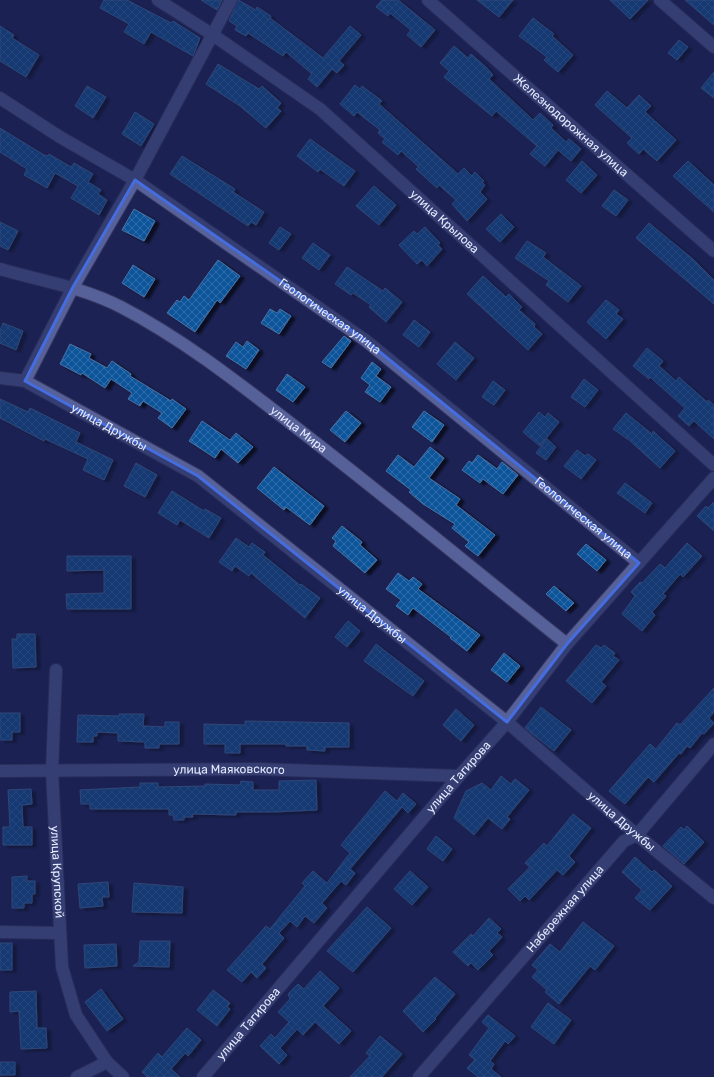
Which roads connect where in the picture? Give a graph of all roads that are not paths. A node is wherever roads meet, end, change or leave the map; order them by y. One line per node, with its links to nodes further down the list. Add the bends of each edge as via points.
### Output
1 (158, 0): 5 (street, улица Крылова)
2 (231, 0): 5 (street)
3 (428, 0): 9 (street, Железнодорожная улица)
4 (660, 0): 6 (street)
5 (214, 35): 8 (street); 14 (street, улица Крылова, via 320,109)
6 (714, 47)
7 (0, 98): 8 (street, Геологическая улица, via 60,137)
8 (135, 180): 11 (street); 16 (street, Геологическая улица, via 365,340)
9 (714, 251)
10 (0, 269): 11 (street, улица Мира)
11 (73, 287): 13 (street); 17 (street, улица Мира, via 120,307 166,332 245,389 322,447)
12 (0, 378): 13 (street, улица Дружбы)
13 (24, 380): 19 (street, улица Дружбы, via 198,476)
14 (714, 465)
15 (714, 478): 16 (street, улица Тагирова)
16 (639, 563): 17 (street, улица Тагирова)
17 (567, 644): 19 (street, улица Тагирова)
18 (56, 670): 22 (street, улица Крупской)
19 (507, 722): 23 (street, улица Тагирова); 24 (street, улица Дружбы)
20 (714, 744): 24 (street, Набережная улица)
21 (0, 771): 22 (street, улица Маяковского)
22 (52, 771): 23 (street, улица Маяковского, via 258,769); 27 (street, улица Крупской)
23 (459, 776): 31 (street, улица Тагирова)
24 (637, 835): 25 (street, улица Дружбы); 32 (street, Набережная улица, via 624,841)
25 (714, 898)
26 (0, 932): 27 (street)
27 (59, 933): 28 (street, улица Крупской, via 62,967 76,1015)
28 (107, 1062): 29 (street); 30 (street, улица Крупской)
29 (76, 1077)
30 (123, 1077)
31 (203, 1077)
32 (419, 1077)

